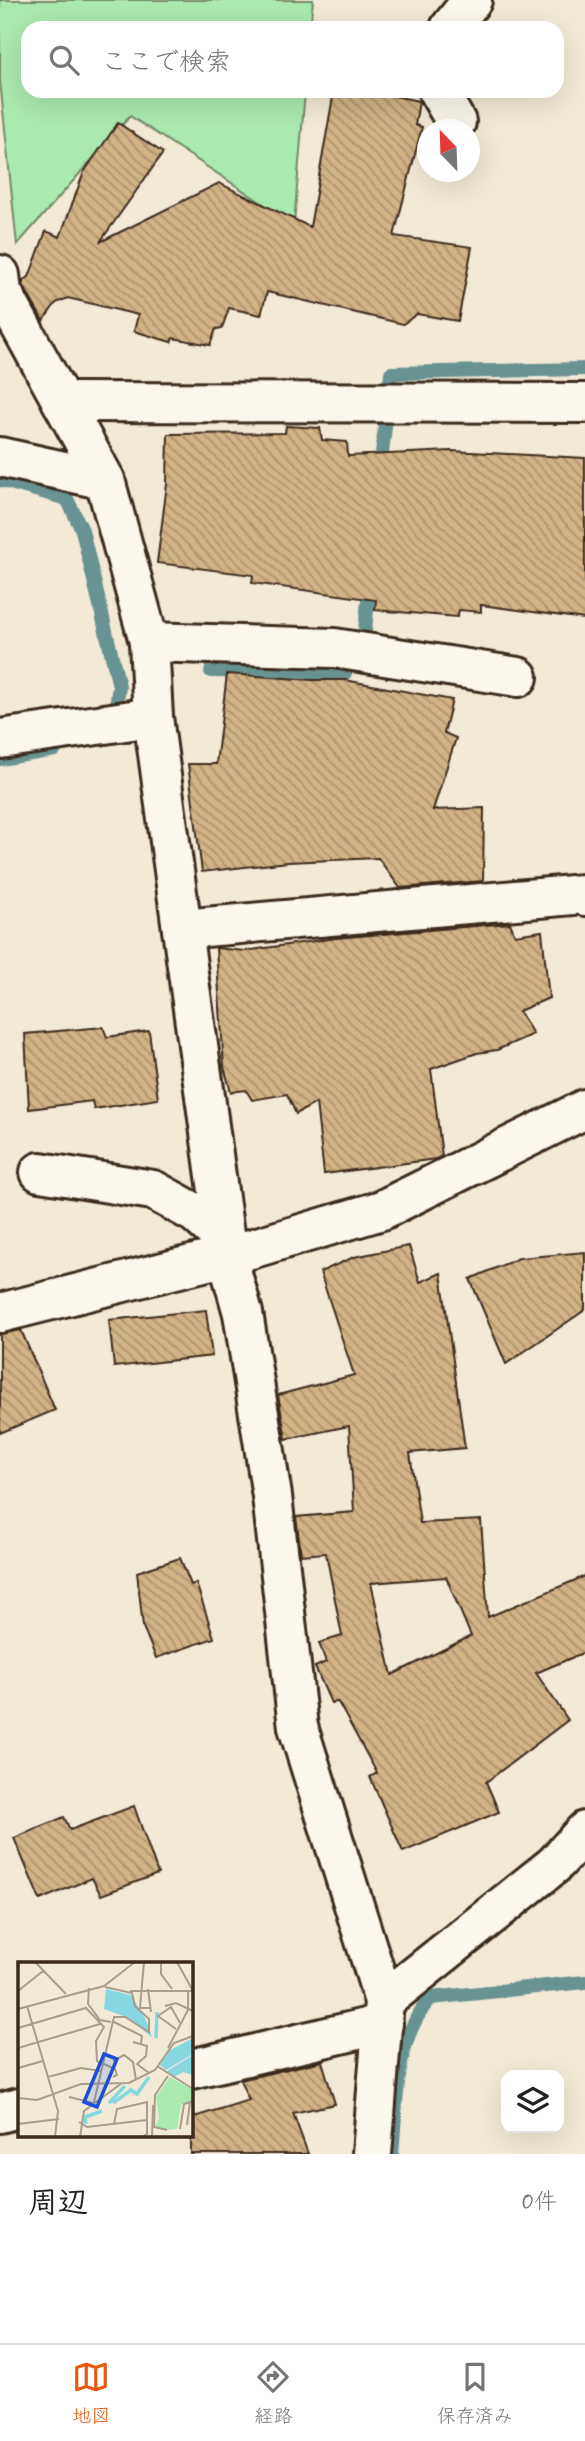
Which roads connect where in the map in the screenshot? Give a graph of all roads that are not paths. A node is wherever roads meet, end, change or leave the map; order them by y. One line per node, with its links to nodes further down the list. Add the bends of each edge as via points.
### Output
1 (472, 0): 2 (street)
2 (456, 21)
3 (0, 275): 4 (street, via 2,292)
4 (62, 402): 5 (street); 7 (street)
5 (585, 403)
6 (0, 457): 7 (street)
7 (105, 480): 8 (street)
8 (149, 642): 9 (street, via 334,648); 10 (street)
9 (518, 677)
10 (153, 717): 11 (street); 13 (street)
11 (0, 739)
12 (585, 896): 13 (street)
13 (182, 929): 16 (street)
14 (585, 1109): 16 (street, via 382,1210)
15 (40, 1172): 16 (street, via 153,1190 195,1213)
16 (226, 1248): 17 (street); 19 (street, via 243,1313 270,1483 298,1727)
17 (0, 1313)
18 (585, 1831): 19 (street, via 554,1865)
19 (384, 2013): 20 (street); 23 (street)
20 (192, 2069)
21 (18, 2108): 22 (street)
22 (0, 2113)
23 (372, 2154)

